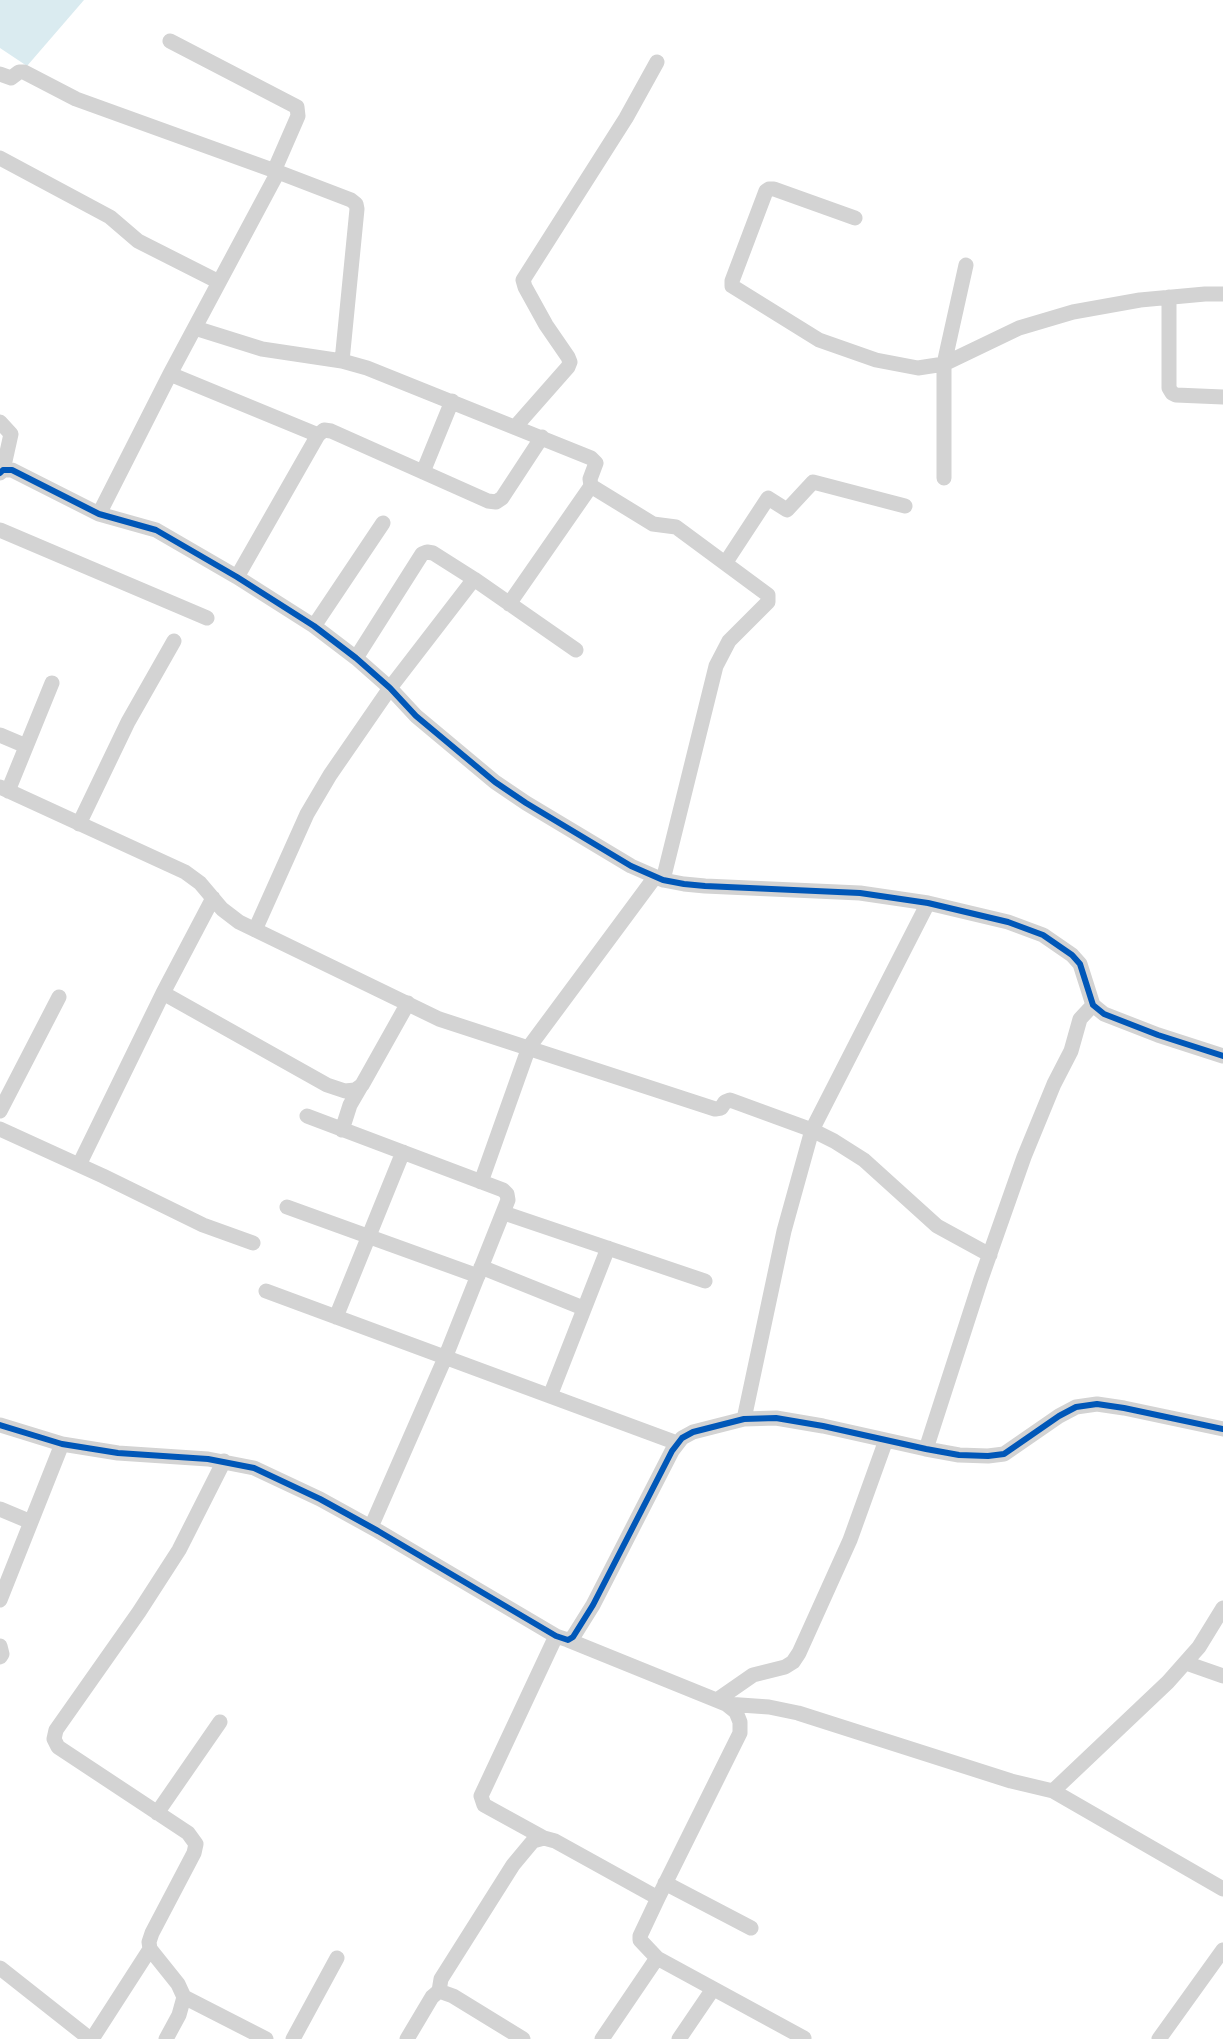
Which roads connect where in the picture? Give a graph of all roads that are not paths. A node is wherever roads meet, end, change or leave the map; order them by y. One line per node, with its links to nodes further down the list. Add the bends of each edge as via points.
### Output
1 (170, 41): 5 (street, via 297,107 298,116)
2 (657, 62): 18 (street, via 523,280 570,363)
3 (0, 74): 5 (street, via 11,78 24,72 76,99)
4 (0, 158): 8 (street, via 110,217 138,241)
5 (276, 171): 8 (street); 12 (street, via 356,204)
6 (855, 218): 13 (street, via 774,189 767,190 732,286 837,348 902,366)
7 (966, 265): 13 (street)
8 (219, 282): 11 (street)
9 (1223, 294): 10 (street)
10 (1169, 297): 13 (street, via 1044,319); 15 (street, via 1169,388 1176,395)
11 (195, 328): 12 (street, via 262,349); 14 (street)
12 (342, 361): 16 (street)
13 (944, 364): 23 (street)
14 (171, 374): 19 (street); 26 (street)
15 (1223, 397)
16 (452, 401): 18 (street); 22 (street)
17 (0, 422): 21 (street, via 11,434)
18 (516, 426): 20 (street)
19 (318, 435): 22 (street, via 324,430 331,431); 30 (street)
20 (542, 437): 22 (street, via 496,502); 24 (street, via 595,460)
21 (2, 472): 26 (street, via 12,470)
22 (423, 472)
23 (944, 478)
24 (591, 486): 29 (street, via 653,524 676,527); 32 (street)
25 (904, 507): 29 (street, via 813,482 787,510 768,498)
26 (99, 514): 30 (street, via 156,530)
27 (383, 523): 34 (street)
28 (0, 530): 33 (street)
29 (726, 562): 44 (street, via 769,599 729,642 717,666)
30 (237, 578): 34 (street)
31 (474, 579): 32 (street); 37 (street, via 433,553 424,553); 39 (street)
32 (509, 604): 36 (street)
33 (207, 618)
34 (314, 626): 37 (street)
35 (174, 641): 43 (street, via 128,722)
36 (576, 650)
37 (356, 658): 39 (street)
38 (52, 683): 41 (street)
39 (390, 688): 44 (street, via 416,716 495,782 614,857); 47 (street, via 307,814)
40 (0, 735): 41 (street)
41 (26, 746): 42 (street)
42 (4, 789): 43 (street)
43 (79, 824): 45 (street, via 184,873)
44 (659, 878): 46 (street, via 705,886 860,893); 52 (street)
45 (213, 898): 47 (street, via 233,919); 48 (street)
46 (928, 903): 51 (street, via 1015,924 1062,946 1080,963); 59 (street)
47 (255, 930): 50 (street)
48 (163, 993): 54 (street, via 327,1085 345,1091); 61 (street)
49 (59, 997): 55 (street)
50 (408, 1003): 52 (street, via 439,1019); 54 (street)
51 (1093, 1005): 53 (street, via 1104,1014); 68 (street, via 1080,1019)
52 (530, 1047): 59 (street, via 715,1108 730,1100); 62 (street)
53 (1223, 1056)
54 (362, 1085): 58 (street)
55 (0, 1111)
56 (307, 1116): 58 (street)
57 (0, 1129): 61 (street)
58 (342, 1130): 60 (street)
59 (812, 1130): 68 (street, via 850,1149 937,1226); 76 (street, via 784,1231)
60 (403, 1152): 62 (street); 65 (street)
61 (79, 1165): 66 (street, via 203,1225)
62 (481, 1182): 64 (street, via 507,1194)
63 (287, 1207): 65 (street)
64 (504, 1213): 67 (street); 69 (street)
65 (369, 1236): 69 (street); 73 (street)
66 (254, 1243)
67 (608, 1248): 70 (street); 72 (street)
68 (990, 1255): 82 (street)
69 (480, 1272): 72 (street); 74 (street)
70 (705, 1281)
71 (266, 1292): 73 (street)
72 (583, 1308): 75 (street)
73 (336, 1317): 74 (street)
74 (445, 1358): 75 (street); 86 (street)
75 (549, 1396): 80 (street)
76 (744, 1419): 79 (street, via 799,1421); 80 (street, via 693,1432)
77 (0, 1425): 81 (street)
78 (1223, 1429): 82 (street, via 1087,1404 1059,1416 1004,1454 959,1455)
79 (886, 1440): 82 (street); 94 (street, via 850,1540 800,1653 785,1667 753,1675)
80 (677, 1443): 89 (street, via 593,1605 573,1637)
81 (62, 1444): 83 (street, via 118,1453); 85 (street)
82 (926, 1449)
83 (224, 1461): 86 (street, via 254,1468); 97 (street, via 179,1550 54,1734 58,1747)
84 (0, 1509): 85 (street)
85 (31, 1522): 87 (street)
86 (371, 1527): 89 (street)
87 (0, 1600)
88 (1223, 1608): 92 (street)
89 (562, 1638): 94 (street); 98 (street, via 481,1796 484,1805)
90 (0, 1646): 91 (street)
91 (0, 1658)
92 (1186, 1662): 93 (street); 96 (street)
93 (1223, 1676)
94 (721, 1702): 96 (street, via 790,1711); 99 (street, via 736,1712 740,1733)
95 (220, 1722): 97 (street)
96 (1053, 1791): 100 (street)
97 (157, 1813): 103 (street, via 188,1833 196,1844 152,1933)
98 (544, 1838): 101 (street); 109 (street, via 528,1845 513,1865 441,1979)
99 (665, 1883): 101 (street); 102 (street)
100 (1223, 1890)
101 (658, 1898): 106 (street, via 640,1936 642,1944)
102 (751, 1928)
103 (150, 1950): 110 (street); 112 (street)
104 (1223, 1950): 120 (street)
105 (337, 1958): 115 (street)
106 (657, 1958): 108 (street); 118 (street)
107 (0, 1968): 112 (street)
108 (713, 1989): 111 (street); 119 (street)
109 (439, 1991): 116 (street); 117 (street)
110 (184, 1997): 113 (street); 114 (street)
111 (804, 2038)
112 (91, 2039)
113 (166, 2039)
114 (266, 2039)
115 (293, 2039)
116 (408, 2039)
117 (523, 2039)
118 (602, 2039)
119 (680, 2039)
120 (1160, 2039)

